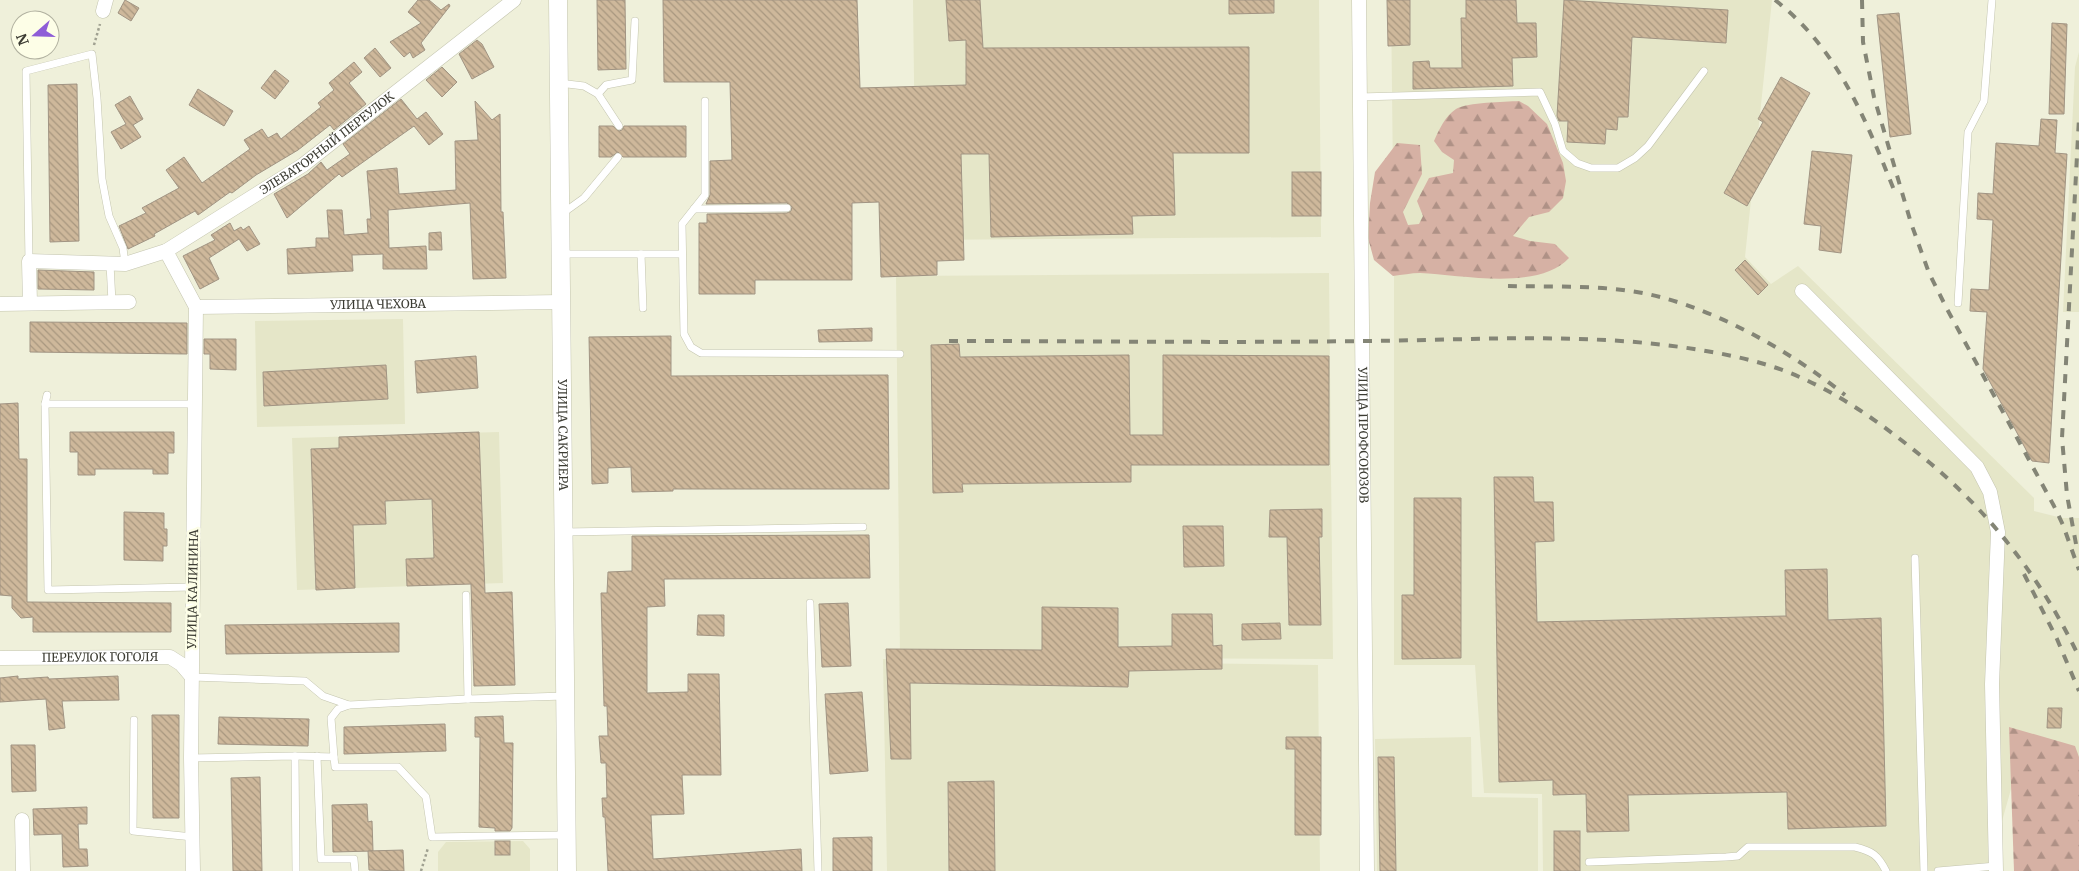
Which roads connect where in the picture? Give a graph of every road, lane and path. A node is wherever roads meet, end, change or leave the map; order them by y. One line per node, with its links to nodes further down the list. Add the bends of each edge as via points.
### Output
1 (514, 0): 18 (street, ЭЛЕВАТОРНЫЙ ПЕРЕУЛОК, via 303,165)
2 (558, 0): 9 (street, УЛИЦА САКРИЕРА)
3 (1359, 0): 11 (street, УЛИЦА ПРОФСОЮЗОВ)
4 (1992, 0): 30 (lane, via 1984,100 1968,132)
5 (105, 5): 7 (path)
6 (635, 21): 10 (lane, via 632,80 606,85)
7 (92, 54): 22 (lane, via 26,71); 24 (lane, via 102,179 109,216 123,248)
8 (1704, 71): 11 (lane, via 1648,146 1618,168 1605,169 1577,164 1564,151 1540,92)
9 (559, 83): 10 (lane, via 584,86); 17 (street, УЛИЦА САКРИЕРА)
10 (598, 94): 13 (lane)
11 (1360, 96): 67 (street, УЛИЦА ПРОФСОЮЗОВ)
12 (705, 101): 16 (lane, via 705,195)
13 (618, 126)
14 (618, 157): 17 (lane, via 585,196)
15 (787, 208): 16 (lane)
16 (694, 209): 21 (lane, via 682,224)
17 (561, 215): 19 (street, УЛИЦА САКРИЕРА)
18 (166, 251): 24 (street, ЭЛЕВАТОРНЫЙ ПЕРЕУЛОК); 32 (street)
19 (561, 254): 20 (lane); 28 (street, УЛИЦА САКРИЕРА)
20 (641, 254): 21 (lane); 33 (lane)
21 (682, 254): 34 (lane, via 684,334 691,347 700,353)
22 (29, 261): 23 (street, ЭЛЕВАТОРНЫЙ ПЕРЕУЛОК); 29 (street)
23 (110, 264): 24 (street, ЭЛЕВАТОРНЫЙ ПЕРЕУЛОК); 26 (lane)
24 (125, 264)
25 (1802, 291): 59 (street, via 1977,467 1990,492 1998,532 1992,684)
26 (112, 302): 27 (street); 29 (street)
27 (129, 302)
28 (561, 302): 32 (street, УЛИЦА ЧЕХОВА); 39 (street, УЛИЦА САКРИЕРА)
29 (30, 303): 31 (street)
30 (1958, 303)
31 (0, 304)
32 (196, 307): 37 (street, УЛИЦА КАЛИНИНА)
33 (642, 308)
34 (900, 354)
35 (47, 395): 36 (lane)
36 (45, 404): 37 (lane); 41 (lane, via 48,590)
37 (194, 404): 41 (street, УЛИЦА КАЛИНИНА)
38 (863, 527): 39 (lane)
39 (564, 532): 46 (street, УЛИЦА САКРИЕРА)
40 (1915, 558): 69 (lane)
41 (194, 587): 45 (street, УЛИЦА КАЛИНИНА)
42 (466, 594): 47 (lane)
43 (810, 603): 66 (lane)
44 (0, 658): 45 (street, ПЕРЕУЛОК ГОГОЛЯ, via 170,657)
45 (192, 677): 48 (lane, via 305,681 323,696); 53 (street, УЛИЦА КАЛИНИНА)
46 (565, 696): 47 (lane); 55 (street, УЛИЦА САКРИЕРА)
47 (468, 699): 48 (lane)
48 (349, 705): 52 (lane, via 331,718)
49 (134, 720): 56 (lane, via 133,831)
50 (295, 756): 51 (lane); 53 (lane); 62 (lane)
51 (317, 756): 52 (lane); 63 (lane, via 321,859 354,859)
52 (334, 757): 57 (lane, via 335,767 398,768 426,797)
53 (191, 758): 56 (street, УЛИЦА КАЛИНИНА)
54 (22, 820): 60 (street)
55 (566, 834): 57 (lane); 65 (street, УЛИЦА САКРИЕРА)
56 (193, 836): 61 (street, УЛИЦА КАЛИНИНА)
57 (432, 837): 64 (path)
58 (1589, 862): 68 (lane, via 1738,856 1748,847 1854,847 1870,850)
59 (1996, 868): 70 (lane)
60 (24, 871)
61 (193, 871)
62 (296, 871)
63 (355, 871)
64 (421, 871)
65 (567, 871)
66 (818, 871)
67 (1367, 871)
68 (1886, 871)
69 (1924, 871)
70 (1938, 871)

